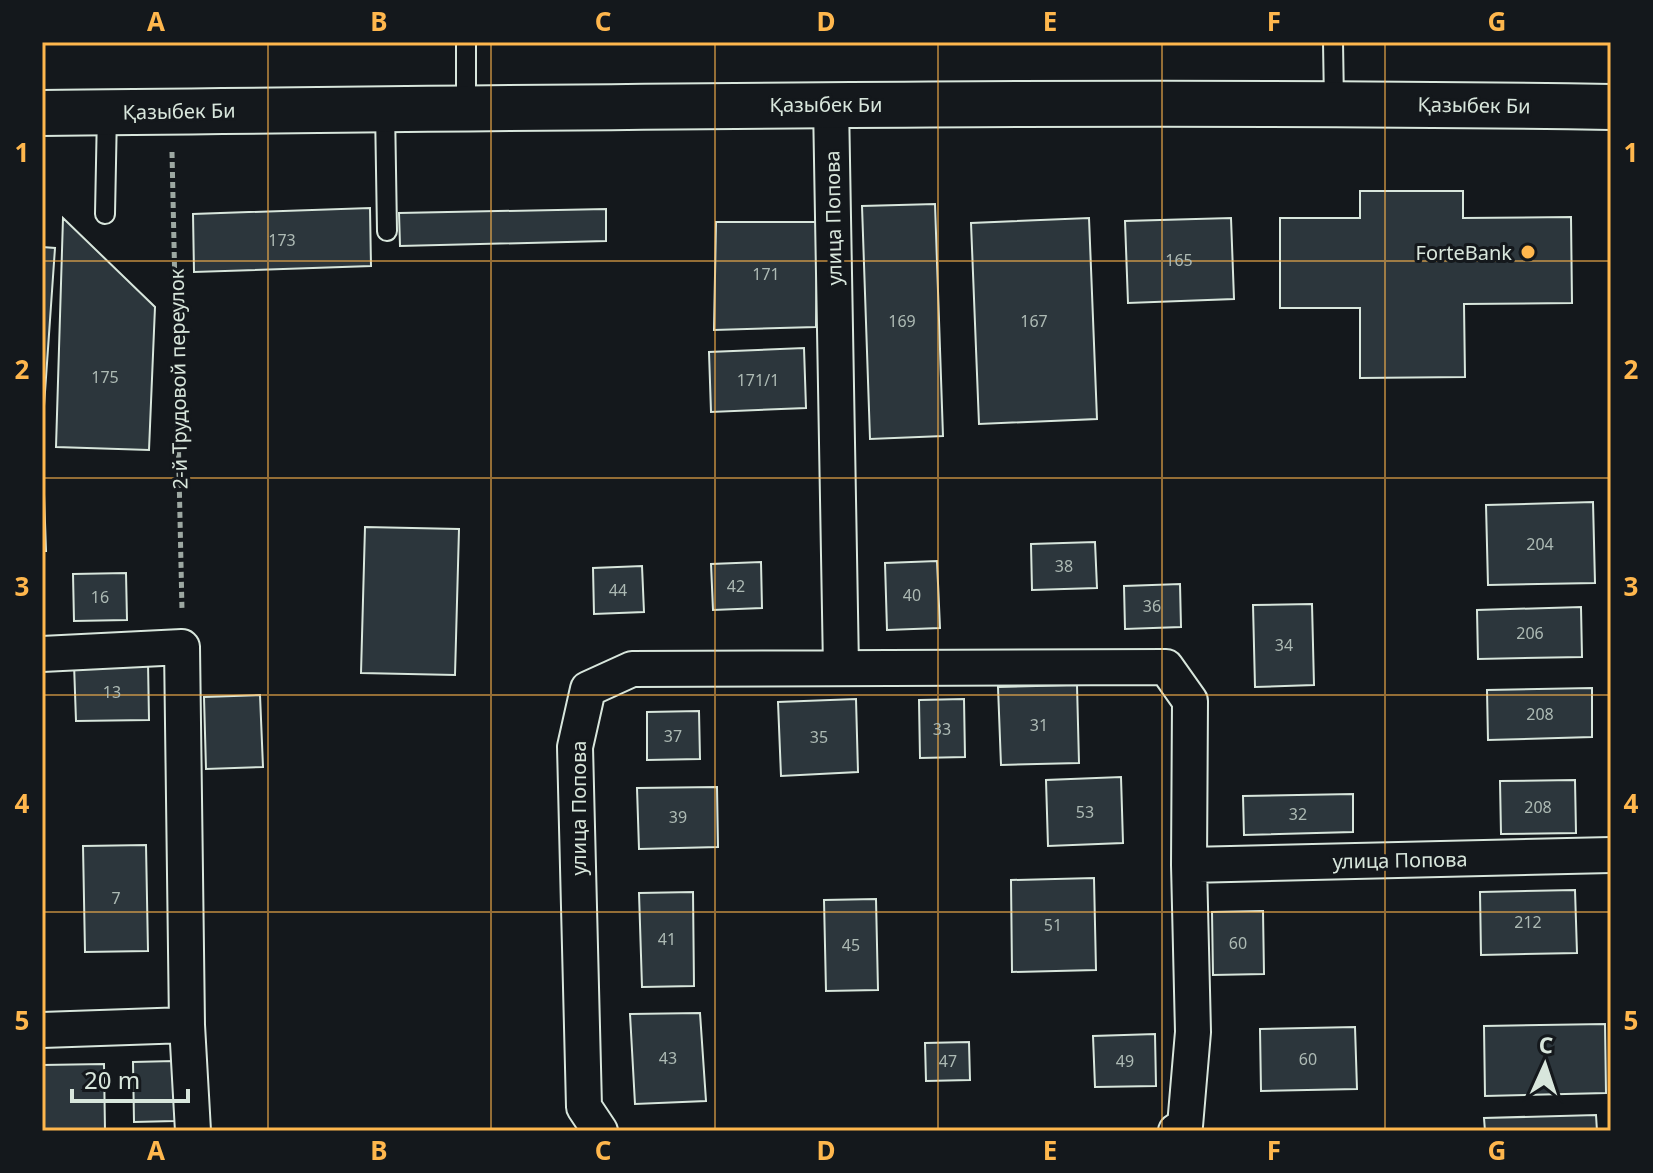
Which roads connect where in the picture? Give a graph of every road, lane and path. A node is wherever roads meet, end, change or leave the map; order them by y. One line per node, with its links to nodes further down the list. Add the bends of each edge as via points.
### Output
1 (466, 42): 6 (lane)
2 (1333, 42): 3 (lane)
3 (1334, 103): 4 (street, Қазыбек Би); 5 (street, Қазыбек Би)
4 (831, 104): 6 (street, Қазыбек Би); 15 (street, улица Попова)
5 (1611, 107)
6 (466, 108): 7 (street, Қазыбек Би)
7 (385, 109): 8 (street, Қазыбек Би); 12 (lane)
8 (171, 111): 9 (street, Қазыбек Би); 13 (path, 2-й Трудовой переулок)
9 (107, 112): 10 (street, Қазыбек Би); 11 (lane)
10 (42, 113)
11 (105, 214)
12 (387, 231)
13 (182, 647): 14 (street); 18 (street)
14 (42, 654)
15 (841, 668): 17 (street, улица Попова, via 1166,667 1190,701); 21 (street, улица Попова, via 632,669 588,689 575,747 584,1107)
16 (1611, 855): 17 (street, улица Попова)
17 (1189, 865): 22 (street, улица Попова, via 1193,1032 1185,1126)
18 (187, 1025): 19 (street); 20 (street)
19 (42, 1030)
20 (193, 1131)
21 (600, 1131)
22 (1176, 1131)

